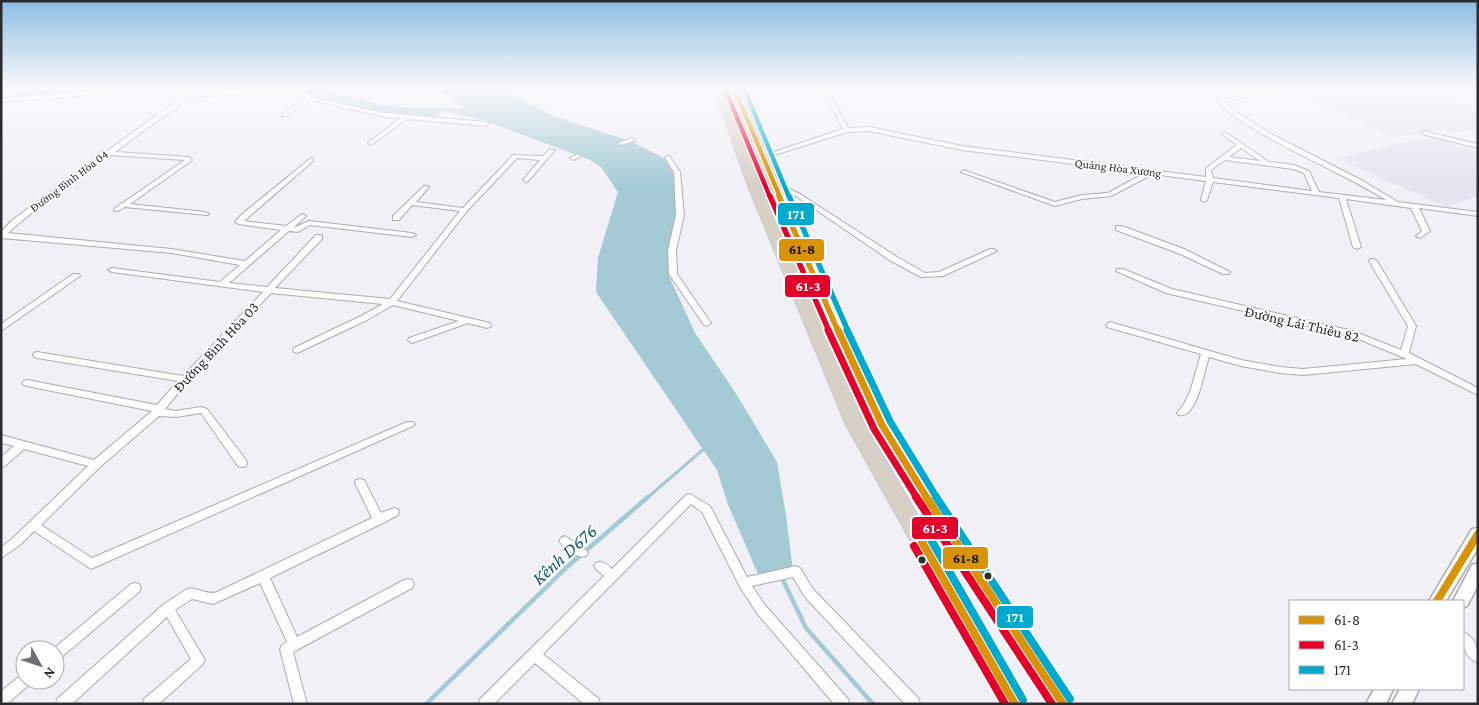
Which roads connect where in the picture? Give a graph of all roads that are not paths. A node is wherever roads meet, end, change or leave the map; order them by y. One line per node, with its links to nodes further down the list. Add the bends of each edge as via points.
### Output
1 (153, 121): 18 (street, Đường Bình Hòa 04)
2 (401, 121): 13 (street)
3 (451, 121): 8 (street)
4 (732, 121): 30 (highway)
5 (748, 121): 19 (highway)
6 (841, 121): 9 (street)
7 (1247, 121): 37 (street, via 1277,140 1369,185)
8 (486, 124)
9 (846, 130): 19 (street, Quảng Hòa Xương); 26 (street, Quảng Hòa Xương, via 869,129 962,148)
10 (1424, 133): 16 (street)
11 (1225, 134): 15 (street)
12 (632, 140): 14 (street)
13 (371, 143)
14 (621, 143)
15 (1241, 145): 22 (street); 24 (street)
16 (1478, 146)
17 (552, 150): 20 (street)
18 (106, 154): 36 (street, via 189,160); 48 (street, Đường Bình Hòa 04, via 14,223)
19 (763, 157): 29 (highway)
20 (545, 158): 27 (street); 40 (street, via 515,156)
21 (668, 158): 63 (street, via 677,172 680,215 672,250 673,274)
22 (1224, 158): 24 (street); 28 (street, via 1208,169)
23 (311, 160): 46 (street, via 239,222)
24 (1268, 163): 32 (street, via 1307,172)
25 (964, 172): 26 (street, via 1055,204 1109,195)
26 (1151, 172): 28 (street, Quảng Hòa Xương)
27 (526, 180)
28 (1210, 180): 32 (street, Quảng Hòa Xương); 34 (street)
29 (772, 183): 30 (highway); 52 (street, via 798,195 924,274 940,274); 120 (highway, via 882,425 942,524)
30 (754, 184): 119 (highway, via 855,424)
31 (426, 187): 35 (street)
32 (1317, 194): 33 (street, Quảng Hòa Xương)
33 (1342, 197): 37 (street, Quảng Hòa Xương); 51 (street)
34 (1204, 200)
35 (410, 203): 40 (street); 44 (street)
36 (123, 204): 39 (street); 41 (street)
37 (1398, 204): 38 (street, Quảng Hòa Xương)
38 (1414, 206): 42 (street, Quảng Hòa Xương); 49 (street, via 1426,231)
39 (116, 210)
40 (466, 210): 61 (street)
41 (205, 214)
42 (1478, 214)
43 (302, 216): 46 (street)
44 (396, 218)
45 (1119, 228): 57 (street, via 1182,251)
46 (287, 229): 47 (street, via 298,230 309,222); 54 (street)
47 (412, 235)
48 (2, 236): 54 (street, via 173,251)
49 (1420, 236)
50 (319, 237): 60 (street)
51 (1357, 247)
52 (994, 251)
53 (1373, 262): 70 (street, via 1412,326)
54 (247, 264): 59 (street)
55 (112, 270): 59 (street)
56 (1120, 271): 70 (street, Đường Lái Thiêu 82, via 1169,292 1353,334)
57 (1226, 272)
58 (76, 276): 66 (street)
59 (222, 285): 60 (street)
60 (269, 290): 61 (street, Đường Bình Hòa 03); 73 (street, Đường Bình Hòa 03)
61 (392, 302): 62 (street, Đường Bình Hòa 03); 68 (street)
62 (470, 320): 64 (street, Đường Bình Hòa 03); 67 (street)
63 (707, 323)
64 (487, 325)
65 (1110, 325): 69 (street)
66 (1, 328)
67 (412, 340)
68 (297, 350)
69 (1206, 352): 72 (street, via 1261,368 1303,372); 77 (street, via 1194,398)
70 (1404, 354): 72 (street, Đường Lái Thiêu 82)
71 (37, 355): 73 (street)
72 (1418, 361): 75 (street, Đường Lái Thiêu 82)
73 (185, 379): 76 (street, Đường Bình Hòa 03)
74 (28, 383): 76 (street)
75 (1478, 392)
76 (158, 410): 82 (street, via 176,414 204,411); 83 (street, Đường Bình Hòa 03)
77 (1182, 413)
78 (410, 424): 87 (street, via 91,564)
79 (1, 439): 80 (street)
80 (22, 445): 81 (street); 83 (street)
81 (1, 463)
82 (242, 463)
83 (96, 464): 87 (street, Đường Bình Hòa 03)
84 (360, 483): 86 (street)
85 (394, 512): 86 (street)
86 (379, 520): 95 (street)
87 (33, 525): 90 (street, Đường Bình Hòa 03)
88 (1478, 534): 100 (main road)
89 (565, 541): 91 (street)
90 (1, 553)
91 (582, 553)
92 (600, 566): 96 (street)
93 (1478, 570): 101 (main road)
94 (796, 571): 97 (street); 118 (street, via 810,593)
95 (263, 576): 102 (street, via 213,599 188,594); 104 (street)
96 (612, 576): 97 (street, via 690,498 706,509); 106 (street)
97 (744, 583): 117 (street, via 778,631)
98 (408, 584): 104 (street)
99 (135, 588): 105 (street)
100 (1438, 600)
101 (1462, 600)
102 (168, 608): 112 (street); 113 (street, via 200,660)
103 (1464, 639): 107 (street)
104 (294, 645): 114 (street, via 286,649)
105 (65, 647)
106 (534, 654): 115 (street); 116 (street)
107 (1478, 657)
108 (15, 688): 111 (street)
109 (1383, 690): 121 (main road)
110 (1409, 690): 122 (main road)
111 (1, 700)
112 (62, 704)
113 (149, 704)
114 (302, 704)
115 (485, 704)
116 (594, 704)
117 (843, 704)
118 (914, 704)
119 (1015, 704)
120 (1063, 704)
121 (1375, 704)
122 (1401, 704)

